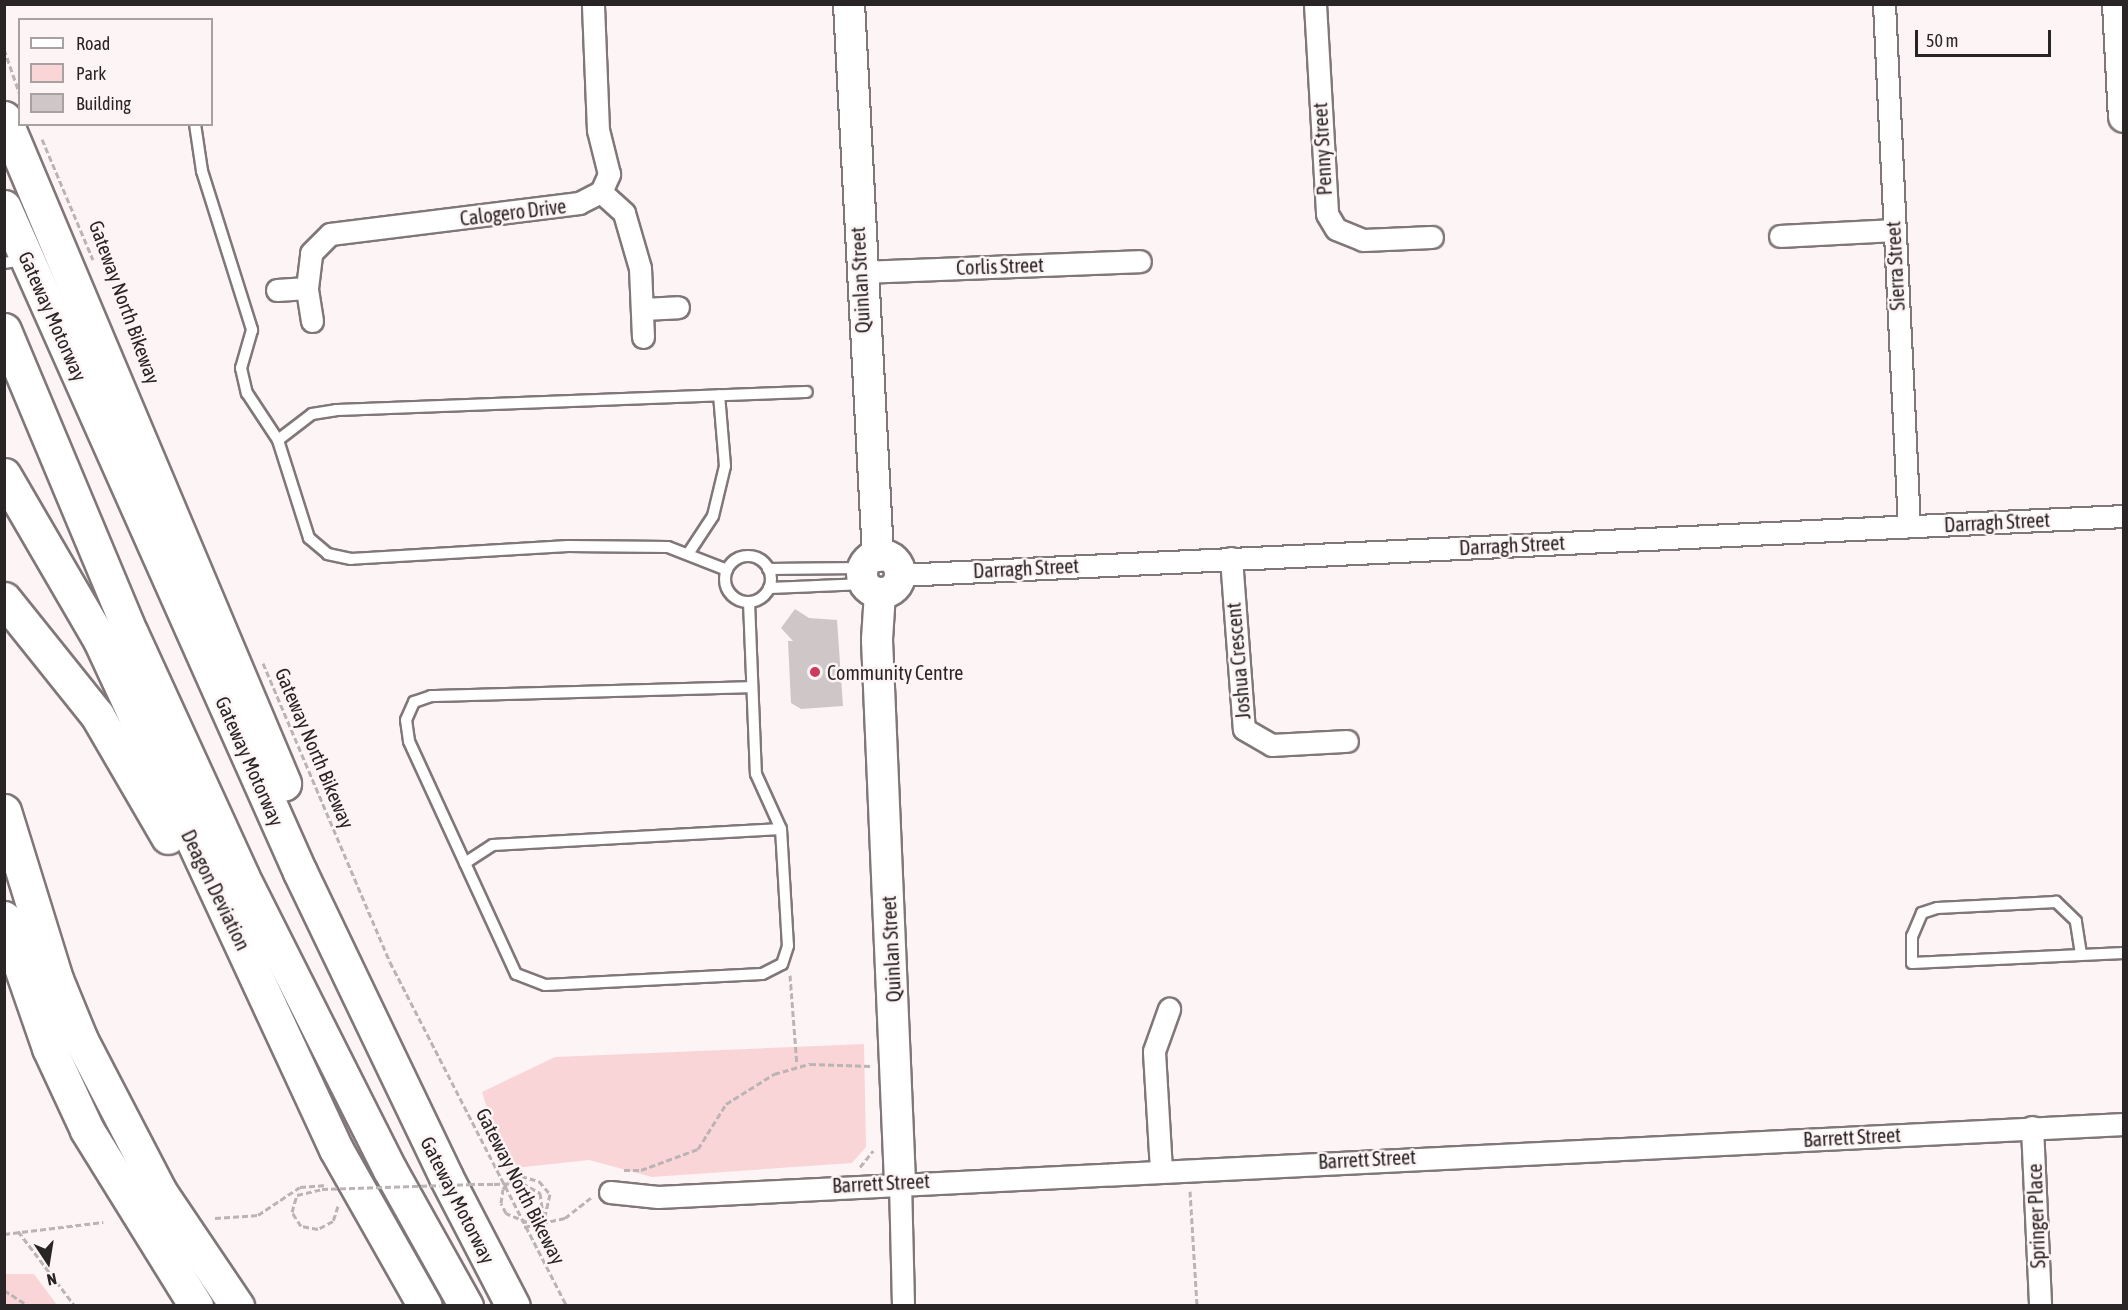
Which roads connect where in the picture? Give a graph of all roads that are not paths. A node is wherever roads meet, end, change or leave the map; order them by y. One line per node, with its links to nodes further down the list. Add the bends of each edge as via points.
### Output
1 (593, 4): 9 (street, via 598,130 609,174)
2 (849, 4): 16 (street, Quinlan Street)
3 (1316, 4): 13 (street, Penny Street, via 1327,214 1342,233 1363,240)
4 (1884, 4): 11 (street, Sierra Street)
5 (2118, 4): 6 (street)
6 (2124, 117)
7 (4, 118): 43 (highway, via 297,814)
8 (195, 126): 26 (lane, via 202,171 252,330 242,368 247,393)
9 (601, 192): 17 (street, Calogero Drive, via 579,203 330,234 311,253); 20 (street, via 624,213 640,268)
10 (4, 207): 14 (highway, Gateway Motorway)
11 (1894, 230): 12 (street); 29 (street, Sierra Street)
12 (1780, 236)
13 (1432, 237)
14 (16, 261): 43 (highway, Gateway Motorway)
15 (1140, 261): 16 (street, Corlis Street)
16 (860, 272): 34 (street, Quinlan Street)
17 (307, 288): 18 (street); 21 (street, Calogero Drive)
18 (277, 290)
19 (678, 307): 20 (street)
20 (643, 309): 23 (street)
21 (312, 321)
22 (4, 330): 57 (highway, via 131,633 242,876 390,1170)
23 (643, 336)
24 (807, 392): 25 (lane)
25 (719, 395): 26 (lane, via 336,410 312,414); 30 (lane, via 725,466 713,516)
26 (278, 440): 30 (lane, via 309,538 328,554 351,559 568,546 668,547)
27 (4, 475): 48 (highway, Deagon Deviation, via 100,640)
28 (2124, 516): 29 (street, Darragh Street)
29 (1909, 526): 31 (street, Darragh Street)
30 (688, 554): 33 (lane)
31 (1231, 558): 34 (street, Darragh Street); 39 (street, Joshua Crescent, via 1244,729 1272,745)
32 (768, 569): 33 (lane, via 751,557 737,560); 34 (lane); 35 (lane)
33 (727, 570): 37 (lane, via 729,592)
34 (877, 575): 35 (lane); 52 (street, Quinlan Street)
35 (769, 588): 37 (lane)
36 (4, 599): 48 (highway, via 97,715)
37 (749, 602): 38 (lane)
38 (751, 687): 41 (lane, via 756,774); 42 (lane, via 431,696 414,702 406,720 410,741)
39 (1347, 741)
40 (4, 811): 55 (highway, via 56,979 81,1040 160,1192)
41 (782, 829): 42 (lane, via 493,845); 42 (lane, via 788,946 782,964 762,974 530,984 516,974)
42 (465, 863)
43 (300, 872): 58 (highway, Gateway Motorway, via 446,1178)
44 (4, 918): 54 (highway, via 49,1048 87,1130)
45 (2124, 953): 46 (lane)
46 (2081, 954): 46 (lane, via 1912,963 1912,936 1922,913 1937,908 2056,902 2076,921)
47 (1168, 1009): 51 (street, via 1154,1051)
48 (307, 1088): 56 (highway, Deagon Deviation)
49 (2124, 1124): 50 (street, Barrett Street)
50 (2032, 1127): 51 (street, Barrett Street); 60 (street, Springer Place)
51 (1161, 1170): 52 (street, Barrett Street)
52 (900, 1182): 53 (street, Barrett Street, via 658,1197); 59 (street, Quinlan Street)
53 (610, 1192)
54 (196, 1305)
55 (237, 1305)
56 (425, 1305)
57 (466, 1305)
58 (513, 1305)
59 (903, 1305)
60 (2040, 1305)

